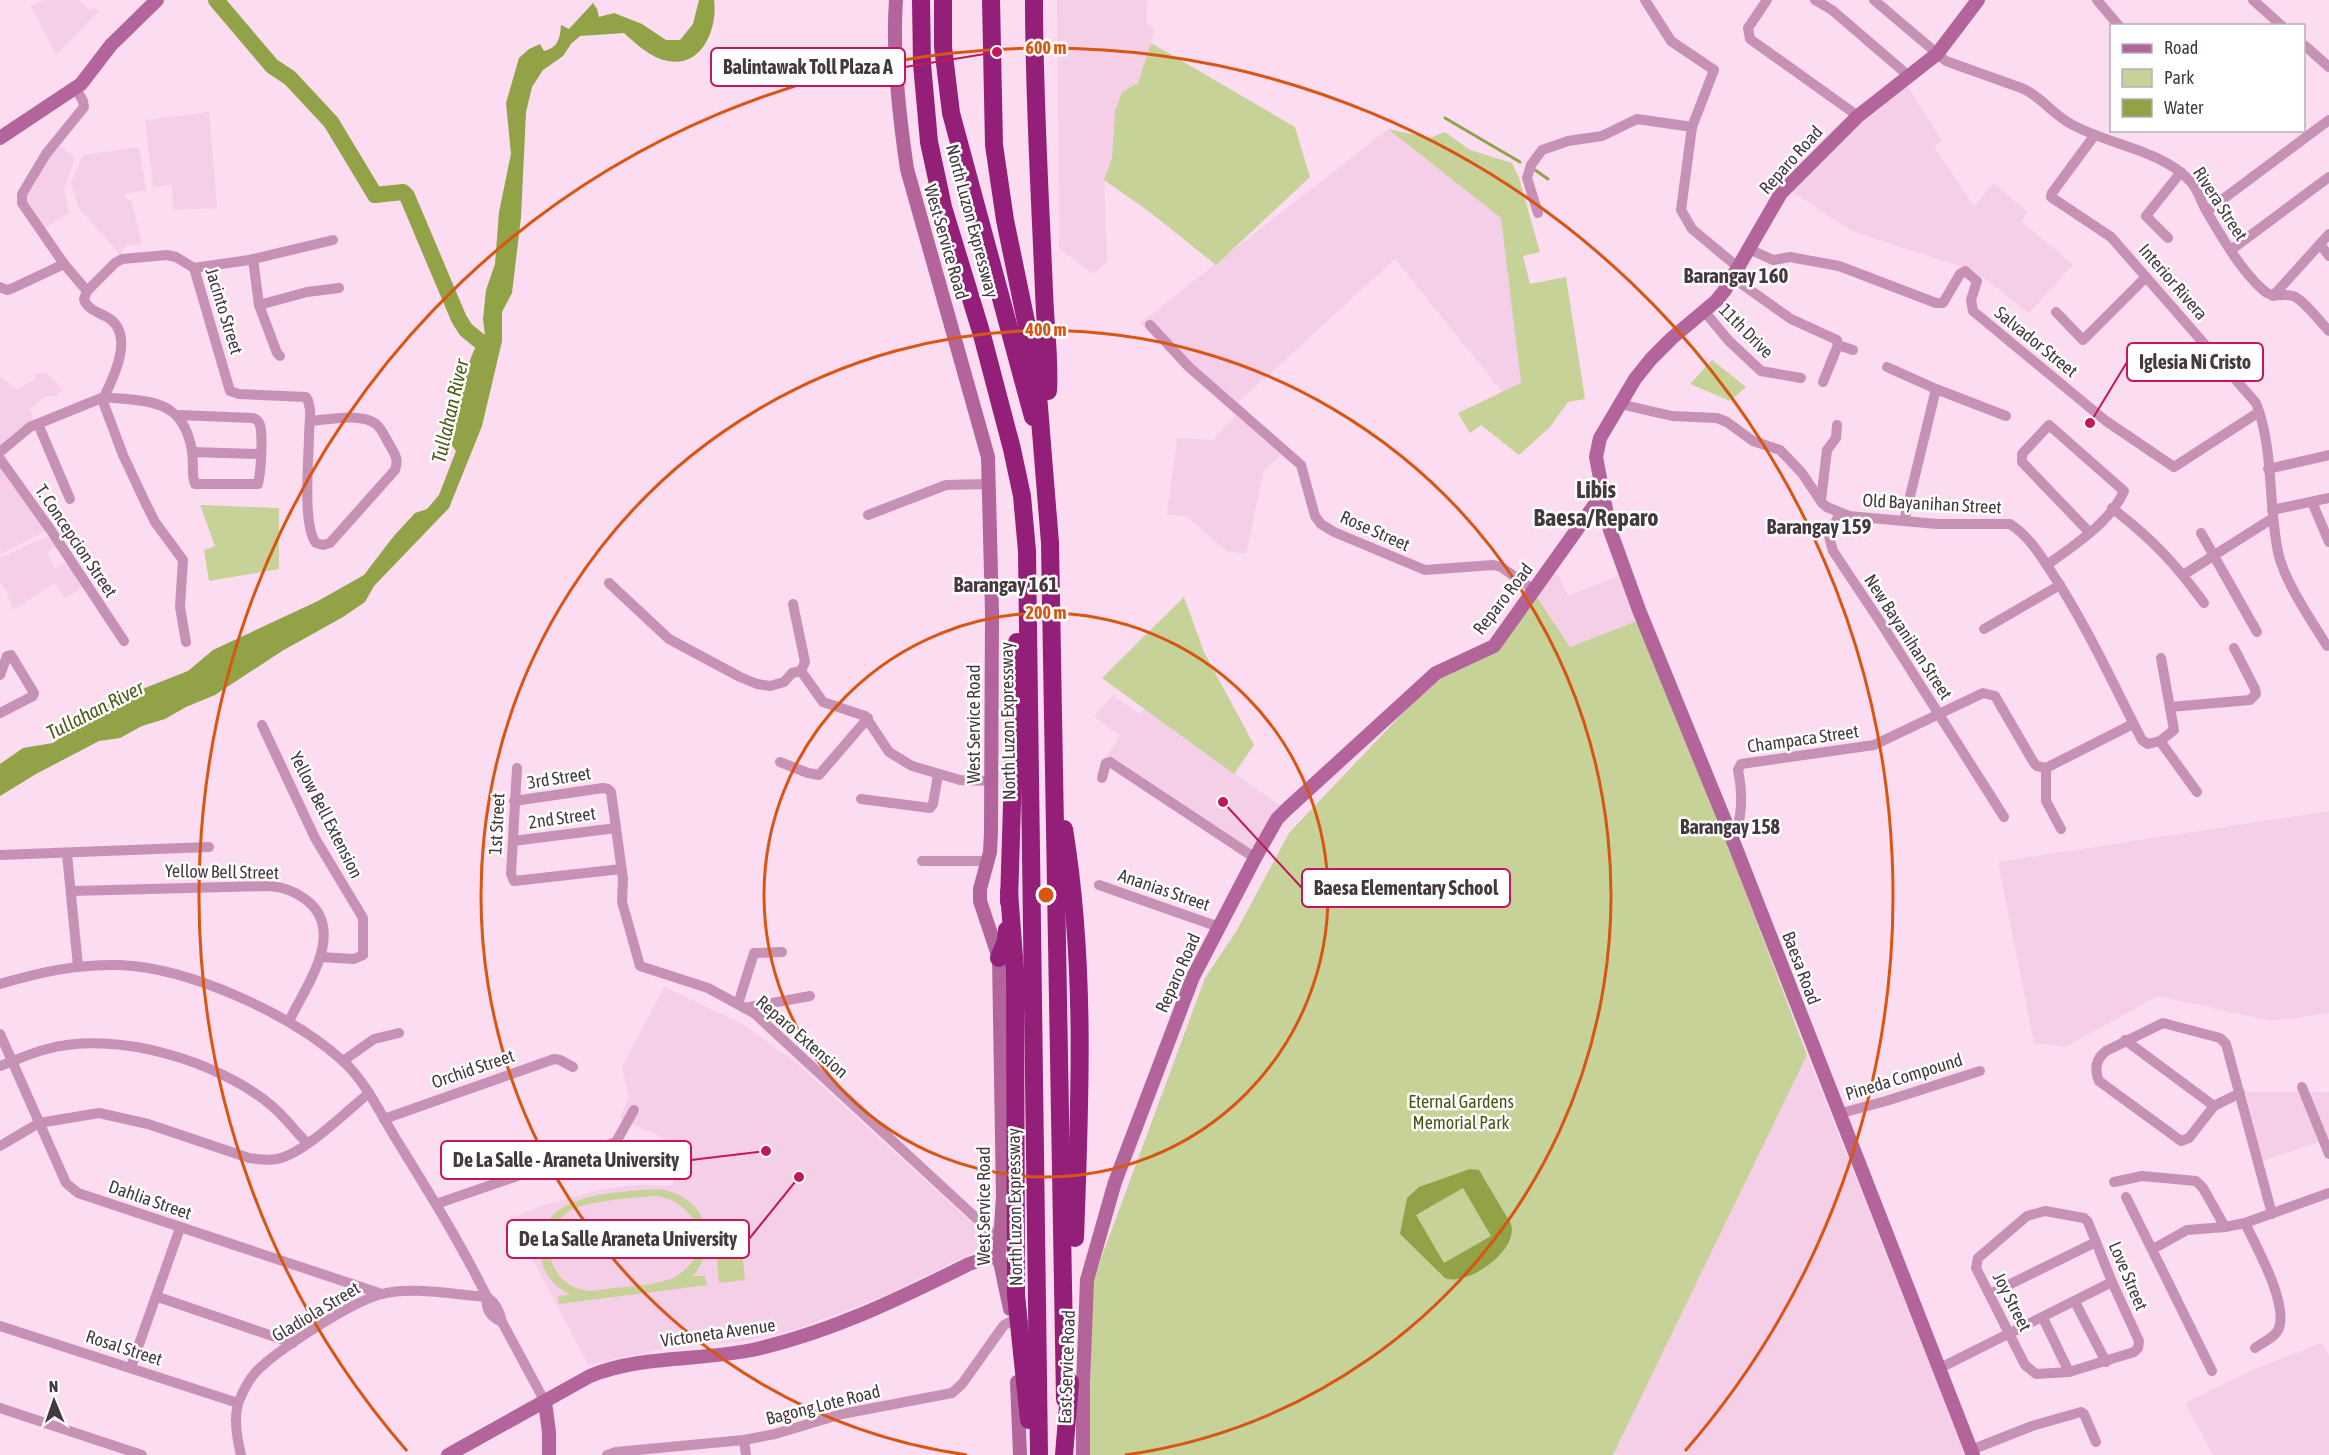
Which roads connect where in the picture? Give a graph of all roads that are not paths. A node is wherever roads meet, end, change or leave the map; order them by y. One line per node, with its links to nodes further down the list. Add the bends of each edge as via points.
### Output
1 (157, 0): 20 (main road)
2 (896, 0): 73 (main road, West Service Road, via 896,57 907,169 988,457)
3 (921, 0): 75 (highway, North Luzon Expressway, via 922,64 932,153 943,207 982,335)
4 (943, 0): 66 (highway, North Luzon Expressway, via 943,47 951,113 1018,368)
5 (991, 0): 66 (highway, North Luzon Expressway, via 994,145 1005,220 1036,369)
6 (1034, 0): 66 (highway, North Luzon Expressway, via 1049,371)
7 (1645, 0): 23 (street, via 1671,40 1714,70)
8 (1815, 0): 19 (street)
9 (1874, 0): 17 (street, Rivera Street)
10 (1978, 0): 17 (main road, Reparo Road)
11 (2097, 0): 14 (street)
12 (2253, 0): 15 (street)
13 (1765, 4): 21 (street, via 1748,28 1750,39)
14 (2117, 24)
15 (2280, 24)
16 (2305, 46): 18 (street)
17 (1937, 54): 19 (main road, Reparo Road); 24 (street, Rivera Street, via 1946,61 2035,94 2068,123)
18 (2329, 67)
19 (1910, 77): 21 (main road, Reparo Road)
20 (75, 87): 25 (main road); 38 (street, via 84,107 46,154 22,194 25,211)
21 (1858, 116): 34 (main road, Reparo Road, via 1781,193)
22 (2329, 120): 28 (street)
23 (1692, 128): 29 (street, via 1637,119 1602,136 1542,150 1527,178); 40 (street, via 1681,210 1692,229)
24 (2094, 136): 26 (street, Rivera Street); 41 (street, Interior Rivera, via 2051,197 2111,237)
25 (0, 138)
26 (2181, 172): 28 (street, Rivera Street); 31 (street, via 2146,216)
27 (2329, 177): 35 (street)
28 (2207, 211): 35 (street, Rivera Street)
29 (1538, 213)
30 (2329, 234): 33 (street)
31 (2168, 238)
32 (333, 240): 37 (street)
33 (2319, 244): 36 (street); 45 (street)
34 (1749, 249): 40 (main road, Reparo Road); 60 (street, Salvador Street, via 1773,260 1790,257 1839,266 1936,303 1943,303 1965,271 1977,281 1971,300 1973,312 2106,421 2174,467)
35 (2231, 250): 45 (street, Rivera Street, via 2264,291)
36 (2329, 256)
37 (253, 259): 39 (street); 46 (street)
38 (64, 264): 42 (street, via 13,288); 44 (street)
39 (194, 268): 44 (street, Jacinto Street, via 167,255 131,257 116,263); 63 (street, Jacinto Street, via 230,391 306,397)
40 (1736, 273): 47 (main road, Reparo Road); 51 (street, via 1791,319)
41 (2146, 278): 48 (street, via 2083,340); 60 (street, Interior Rivera, via 2250,394)
42 (0, 287)
43 (339, 288): 46 (street)
44 (87, 291): 58 (street, via 86,304 113,322 121,338 121,356)
45 (2273, 296): 50 (street, via 2293,296)
46 (259, 305): 53 (street)
47 (1704, 311): 55 (street, 11th Drive, via 1761,371); 59 (main road, Reparo Road, via 1651,359)
48 (2056, 312)
49 (1150, 325): 93 (street, Rose Street, via 1189,367 1301,465 1315,516 1328,528 1419,569 1493,565)
50 (2329, 331)
51 (1838, 344): 52 (street); 56 (street)
52 (1853, 350)
53 (280, 356)
54 (1887, 368): 57 (street)
55 (1802, 378)
56 (1823, 382)
57 (1936, 389): 62 (street); 84 (street)
58 (103, 398): 61 (street, via 151,401); 64 (street); 99 (street, via 145,502 183,561 180,608)
59 (1620, 404): 74 (main road, Reparo Road, via 1597,448); 78 (street, Old Bayanihan Street, via 1672,416 1727,422 1753,441 1780,450)
60 (2259, 412): 72 (street, Interior Rivera)
61 (177, 415): 68 (street); 69 (street, via 253,418 260,424)
62 (2006, 416)
63 (310, 421): 63 (street, Jacinto Street, via 310,532 316,543 323,545 330,543 398,463 383,432 372,422 359,418)
64 (38, 424): 67 (street); 77 (street)
65 (1837, 424): 78 (street, via 1836,438 1827,450)
66 (1044, 450): 112 (highway, North Luzon Expressway, via 1050,543)
67 (0, 452)
68 (192, 452): 69 (street); 69 (street, via 194,481 199,484 255,485 259,481)
69 (260, 454)
70 (2329, 455): 72 (street)
71 (0, 459): 98 (street, T. Concepcion Street)
72 (2268, 469): 82 (street, Interior Rivera)
73 (990, 484): 83 (street, via 946,485); 118 (main road, West Service Road)
74 (1603, 493): 93 (main road, Reparo Road); 126 (main road, Baesa Road, via 1615,545)
75 (1022, 496): 137 (highway); 212 (highway, North Luzon Expressway, via 1028,551)
76 (2329, 498): 79 (street)
77 (70, 499)
78 (1821, 500): 81 (street, Old Bayanihan Street)
79 (2312, 502): 82 (street); 87 (street)
80 (2112, 508): 85 (street); 85 (street, via 2124,490 2049,425 2022,454 2022,462); 90 (street, via 2143,532)
81 (1840, 513): 84 (street, Old Bayanihan Street); 107 (street, New Bayanihan Street, via 1830,536 1833,551)
82 (2272, 514): 88 (street); 100 (street, Interior Rivera, via 2278,554)
83 (868, 515)
84 (1904, 522): 89 (street, Old Bayanihan Street, via 2010,524 2019,529)
85 (2090, 533): 89 (street)
86 (2201, 533): 88 (street)
87 (2329, 542)
88 (2215, 554): 90 (street); 97 (street)
89 (2047, 565): 92 (street, Old Bayanihan Street)
90 (2183, 575): 94 (street)
91 (609, 583): 103 (street, via 669,639 740,677 770,686)
92 (2060, 585): 96 (street); 110 (street, Old Bayanihan Street)
93 (1534, 590): 131 (main road, Reparo Road, via 1494,646 1436,673 1287,809)
94 (2204, 603)
95 (793, 604): 103 (street, via 805,662)
96 (1984, 629)
97 (2257, 632)
98 (124, 641)
99 (186, 642)
100 (2327, 646)
101 (2234, 648): 105 (street, via 2255,689 2250,700)
102 (2161, 658): 105 (street)
103 (801, 671): 108 (street, via 823,702)
104 (0, 675): 106 (street, via 11,654 34,693)
105 (2170, 707): 111 (street, via 2174,730)
106 (0, 713)
107 (1938, 715): 115 (street, New Bayanihan Street, via 1983,693 1993,694 2034,763); 123 (street); 126 (street, Champaca Street, via 1868,747 1741,764 1740,812 1737,829)
108 (868, 718): 113 (street, via 819,775); 116 (street, via 889,752 918,769)
109 (262, 724): 140 (street, Yellow Bell Extension, via 315,838 363,918 363,955 354,959)
110 (2133, 724): 111 (street, Old Bayanihan Street, via 2144,743); 115 (street)
111 (2160, 741): 120 (street)
112 (1053, 759): 213 (highway, North Luzon Expressway); 213 (highway, bridge, via 1073,885 1081,1065)
113 (780, 762)
114 (517, 768): 122 (street, 1st Street)
115 (2046, 768): 125 (street, via 2046,801)
116 (938, 775): 118 (street); 121 (street, via 930,807)
117 (1102, 778): 131 (street, via 1106,763 1110,762)
118 (991, 781): 133 (main road, West Service Road)
119 (608, 789): 122 (street, 3rd Street); 124 (street, Reparo Extension)
120 (2197, 792)
121 (861, 799)
122 (514, 801): 127 (street, 1st Street)
123 (2004, 817)
124 (616, 828): 127 (street, 2nd Street); 134 (street, Reparo Extension)
125 (2061, 829)
126 (1730, 832): 160 (main road, Baesa Road)
127 (513, 842): 134 (street, 1st Street, via 510,874 514,881)
128 (209, 847): 129 (street)
129 (67, 854): 130 (street); 136 (street)
130 (1, 855)
131 (1255, 858): 138 (main road, Reparo Road)
132 (922, 861): 133 (street)
133 (988, 861): 141 (main road, West Service Road, via 980,901)
134 (621, 869): 145 (street, Reparo Extension, via 622,902 640,966 708,988)
135 (1099, 885): 138 (street, Ananias Street)
136 (72, 891): 140 (street, Yellow Bell Street, via 282,887 296,892 320,915 324,932); 142 (street)
137 (1009, 892): 141 (highway, via 1006,941); 211 (highway, via 1015,970 1016,1295)
138 (1219, 927): 179 (main road, Reparo Road, via 1193,977 1115,1182)
139 (782, 952): 145 (street, via 754,953)
140 (320, 957): 146 (street, Yellow Bell Street)
141 (999, 958): 175 (main road, West Service Road)
142 (78, 966): 143 (street); 146 (street, via 122,965 172,974 221,989)
143 (0, 984)
144 (810, 996): 145 (street)
145 (741, 1006): 175 (street, Reparo Extension, via 781,1036)
146 (289, 1021): 150 (street)
147 (399, 1033): 150 (street, via 374,1039)
148 (0, 1034): 151 (street, Dahlia Street)
149 (2125, 1040): 157 (street, via 2163,1023 2213,1035 2226,1044); 158 (street); 158 (street, via 2101,1055 2096,1068 2098,1081 2184,1142)
150 (343, 1061): 156 (street)
151 (12, 1062): 152 (street); 162 (street, Dahlia Street); 163 (street, via 49,1048 84,1043 115,1044 159,1053 240,1084 273,1107)
152 (0, 1066)
153 (573, 1067): 161 (street, Orchid Street, via 554,1059)
154 (1980, 1071): 160 (street, Pineda Compound)
155 (2302, 1087): 165 (street)
156 (369, 1093): 161 (street); 163 (street)
157 (2240, 1094): 158 (street); 170 (street)
158 (2214, 1106)
159 (634, 1110): 169 (street, via 616,1142)
160 (1838, 1114): 195 (main road, Baesa Road)
161 (384, 1119): 169 (street)
162 (39, 1123): 163 (street, via 99,1113 265,1160 291,1154); 164 (street); 174 (street, Dahlia Street, via 66,1183 78,1193)
163 (307, 1143)
164 (0, 1146)
165 (2329, 1154)
166 (2114, 1182): 173 (street, via 2142,1176 2196,1181)
167 (2329, 1192): 170 (street)
168 (2126, 1197): 177 (street)
169 (436, 1204): 184 (street)
170 (2272, 1214): 172 (street)
171 (2084, 1218): 176 (street, Love Street); 182 (street, Joy Street, via 2044,1211 2027,1216 1976,1262)
172 (2245, 1223): 173 (street); 192 (street, via 2280,1311 2279,1330)
173 (2224, 1227): 177 (street, via 2187,1230)
174 (180, 1228): 181 (street, Dahlia Street); 183 (street)
175 (1002, 1242): 178 (main road, West Service Road)
176 (2096, 1242): 180 (street, Love Street); 182 (street)
177 (2152, 1249): 196 (street)
178 (999, 1257): 187 (main road, West Service Road); 198 (main road, Victoneta Avenue, via 969,1264 819,1332 750,1350 604,1370)
179 (1088, 1280): 214 (main road, East Service Road)
180 (2112, 1282): 185 (street); 191 (street, Love Street, via 2139,1341)
181 (382, 1294): 184 (street, Gladiola Street); 190 (street, Gladiola Street)
182 (1990, 1294): 189 (street, Joy Street)
183 (158, 1297): 190 (street); 194 (street)
184 (487, 1297): 198 (street, via 490,1313 502,1322)
185 (2075, 1302): 186 (street); 193 (street)
186 (2043, 1318): 189 (street); 197 (street, Joy Street)
187 (1012, 1321): 201 (street, Bagong Lote Road, via 1004,1325 952,1393 842,1414); 210 (main road, West Service Road)
188 (0, 1326): 194 (street, Rosal Street)
189 (2009, 1333): 195 (street); 197 (street, Joy Street, via 2032,1372)
190 (293, 1343): 199 (street, Gladiola Street, via 254,1374)
191 (2138, 1348): 193 (street, Joy Street)
192 (2255, 1348)
193 (2106, 1362): 197 (street, Joy Street)
194 (132, 1368): 199 (street, Rosal Street)
195 (1938, 1369): 203 (main road, Baesa Road)
196 (2212, 1371)
197 (2069, 1372)
198 (544, 1402): 206 (main road, Victoneta Avenue); 207 (main road)
199 (238, 1403): 205 (street, Gladiola Street)
200 (0, 1408): 204 (street)
201 (744, 1440): 208 (street, Bagong Lote Road); 209 (street)
202 (2096, 1442): 203 (street, via 2081,1412 2032,1426)
203 (1972, 1453)
204 (142, 1455)
205 (241, 1455)
206 (448, 1455)
207 (549, 1455)
208 (607, 1455)
209 (746, 1455)
210 (1020, 1455)
211 (1034, 1455)
212 (1039, 1455)
213 (1065, 1455)
214 (1083, 1455)

